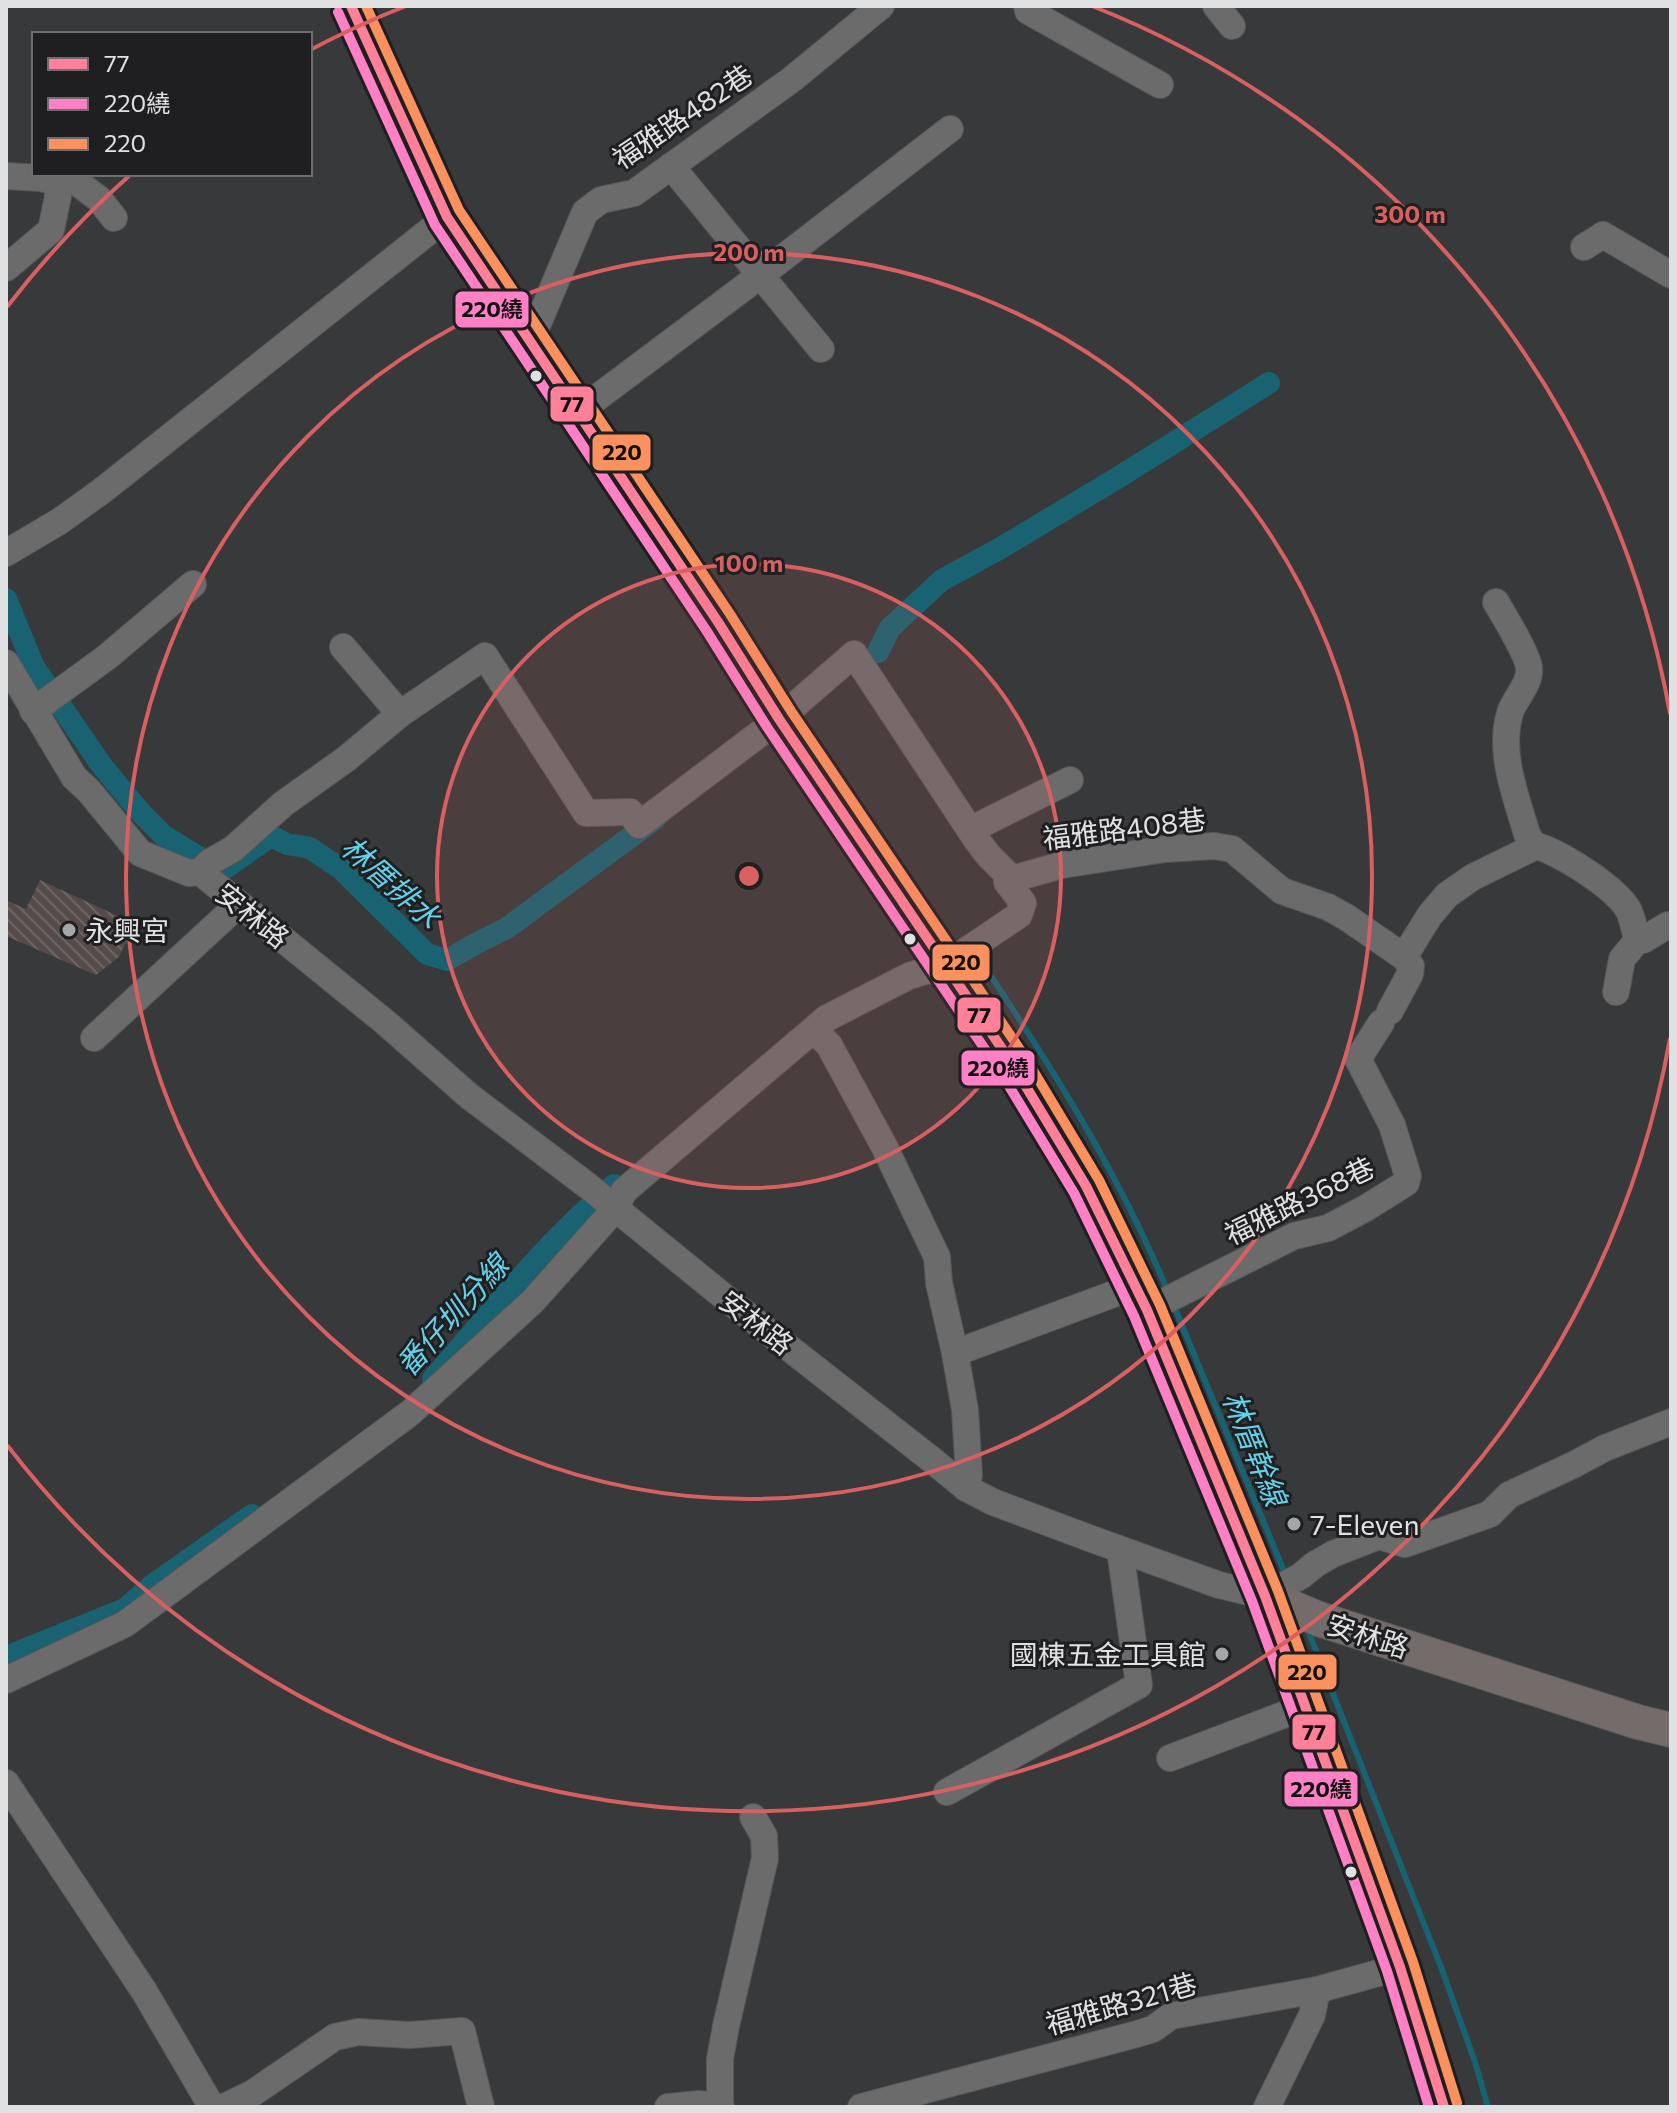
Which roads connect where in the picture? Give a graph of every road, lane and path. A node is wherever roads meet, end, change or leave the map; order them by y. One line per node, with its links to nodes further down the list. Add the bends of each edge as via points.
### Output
1 (351, 6): 9 (main road)
2 (881, 6): 6 (street, 福雅路482巷, via 791,80)
3 (1027, 6): 4 (street)
4 (1160, 85)
5 (950, 129): 13 (street)
6 (671, 166): 13 (street); 15 (street, 福雅路482巷, via 634,193 601,200 585,212)
7 (6, 176): 8 (street)
8 (58, 182): 10 (street, via 74,180); 12 (street, via 51,230)
9 (447, 217): 15 (main road); 18 (street, via 103,490)
10 (114, 218)
11 (1584, 247): 14 (street, via 1603,235)
12 (6, 268)
13 (762, 274): 16 (street); 17 (street)
14 (1671, 275)
15 (531, 340): 17 (main road)
16 (821, 349)
17 (578, 412): 25 (main road)
18 (6, 553)
19 (193, 584): 23 (street)
20 (1496, 602): 28 (street, via 1529,665 1529,678 1510,712 1507,755)
21 (343, 647): 24 (street)
22 (7, 668): 23 (street, 安林路)
23 (33, 711): 29 (street, 安林路, via 74,777 140,853 189,873)
24 (400, 714): 25 (street, via 485,656 586,813 630,812 639,825); 29 (street)
25 (779, 719): 27 (street, via 854,654); 35 (main road)
26 (1070, 780): 27 (street)
27 (970, 830): 30 (street)
28 (1533, 845): 33 (street, via 1593,876 1629,910); 34 (street, via 1447,895)
29 (200, 872): 31 (street, 安林路)
30 (1012, 879): 34 (street, 福雅路408巷, via 1062,865 1165,849 1232,849 1282,891 1328,907); 35 (street, 福雅路408巷, via 1007,882 1023,903 1019,915)
31 (239, 904): 38 (street); 39 (street, 安林路, via 469,1096)
32 (1671, 926): 33 (street)
33 (1640, 937): 36 (street, via 1622,959)
34 (1404, 957): 40 (street, 福雅路368巷, via 1410,974 1358,1059 1392,1125 1406,1183 1328,1228 1294,1236 1184,1292)
35 (945, 965): 37 (street, 福雅路408巷, via 909,976 827,1018); 40 (main road, via 1086,1186)
36 (1616, 992)
37 (814, 1030): 39 (street, 福雅路408巷, via 624,1191); 41 (street, via 829,1045 884,1146 937,1257)
38 (94, 1038)
39 (612, 1207): 43 (street, 安林路); 46 (street, 福雅路408巷, via 532,1302 410,1413 125,1624)
40 (1147, 1300): 41 (street, 福雅路368巷); 45 (main road)
41 (955, 1353): 43 (street, via 965,1410)
42 (1671, 1422): 45 (street, via 1509,1495 1490,1514 1405,1544 1379,1536 1333,1554)
43 (966, 1488): 44 (street, 安林路)
44 (1120, 1550): 45 (street, 安林路, via 1219,1585); 51 (street, via 1139,1685)
45 (1282, 1592): 47 (street); 48 (main road, 安林路, via 1316,1618)
46 (6, 1680)
47 (1304, 1707): 49 (street); 53 (street)
48 (1671, 1730)
49 (1170, 1758)
50 (6, 1783): 56 (street, via 144,1991)
51 (947, 1792)
52 (753, 1817): 55 (street, via 764,1836 765,1858 720,2059)
53 (1400, 1967): 54 (street, 福雅路321巷); 62 (street)
54 (1317, 1990): 60 (street, 福雅路321巷, via 1171,2016 1137,2034); 61 (street, via 1312,2015)
55 (721, 2106): 59 (street)
56 (212, 2107)
57 (224, 2107): 58 (street, via 335,2037 446,2031 462,2031)
58 (481, 2107)
59 (668, 2107)
60 (861, 2107)
61 (1267, 2107)
62 (1444, 2107)

